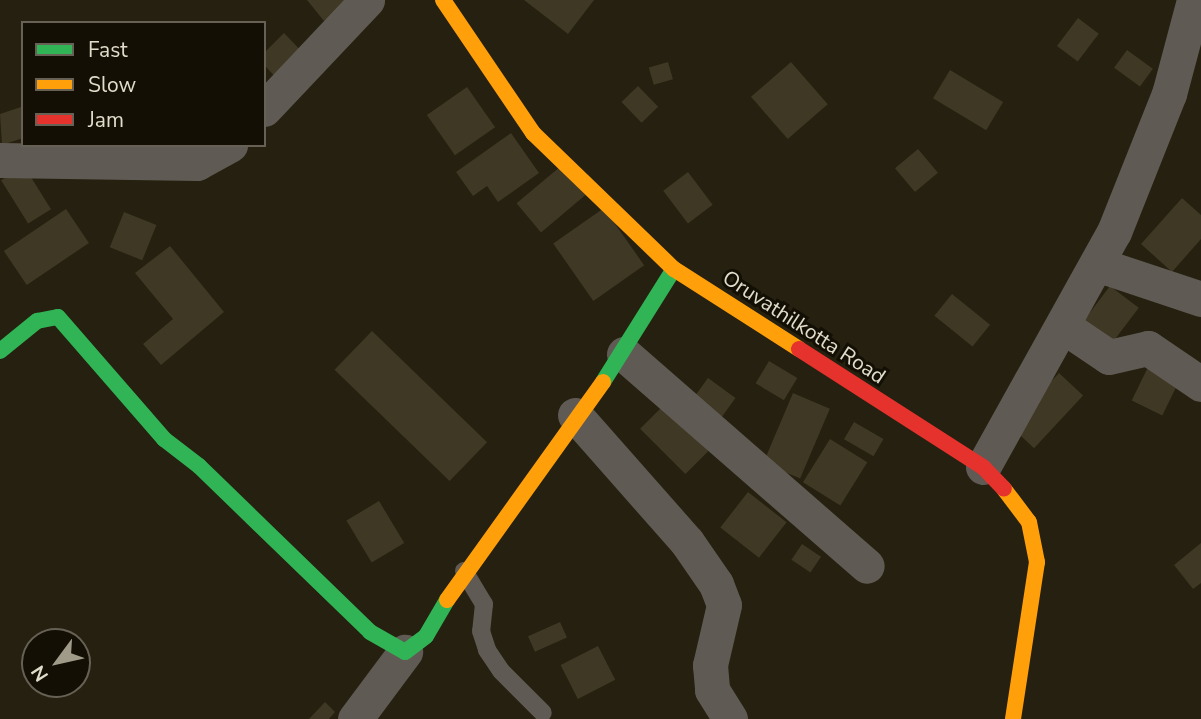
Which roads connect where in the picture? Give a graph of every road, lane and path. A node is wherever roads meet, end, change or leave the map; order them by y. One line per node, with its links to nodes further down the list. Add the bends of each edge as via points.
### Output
1 (367, 0): 4 (street)
2 (443, 0): 8 (street, Oruvathilkotta Road, via 533,133)
3 (1194, 0): 7 (street, via 1169,94)
4 (266, 107)
5 (228, 147): 6 (street, via 197,163)
6 (0, 160)
7 (1099, 265): 9 (street); 10 (street)
8 (674, 269): 12 (street); 15 (street, Oruvathilkotta Road)
9 (1201, 299)
10 (1063, 326): 13 (street, via 1109,357 1148,348); 15 (street)
11 (0, 351): 18 (street, via 37,321 58,317 164,439 200,466 370,632)
12 (624, 354): 14 (street); 16 (street)
13 (1201, 384)
14 (575, 415): 17 (street); 21 (street, via 687,542 716,584 724,605 710,666 712,691)
15 (983, 467): 22 (street, Oruvathilkotta Road, via 1028,522 1037,562)
16 (867, 566)
17 (464, 571): 18 (street, via 426,636); 19 (lane, via 484,604 481,631 487,650)
18 (405, 652): 20 (street)
19 (542, 713)
20 (355, 719)
21 (730, 719)
22 (1013, 719)

